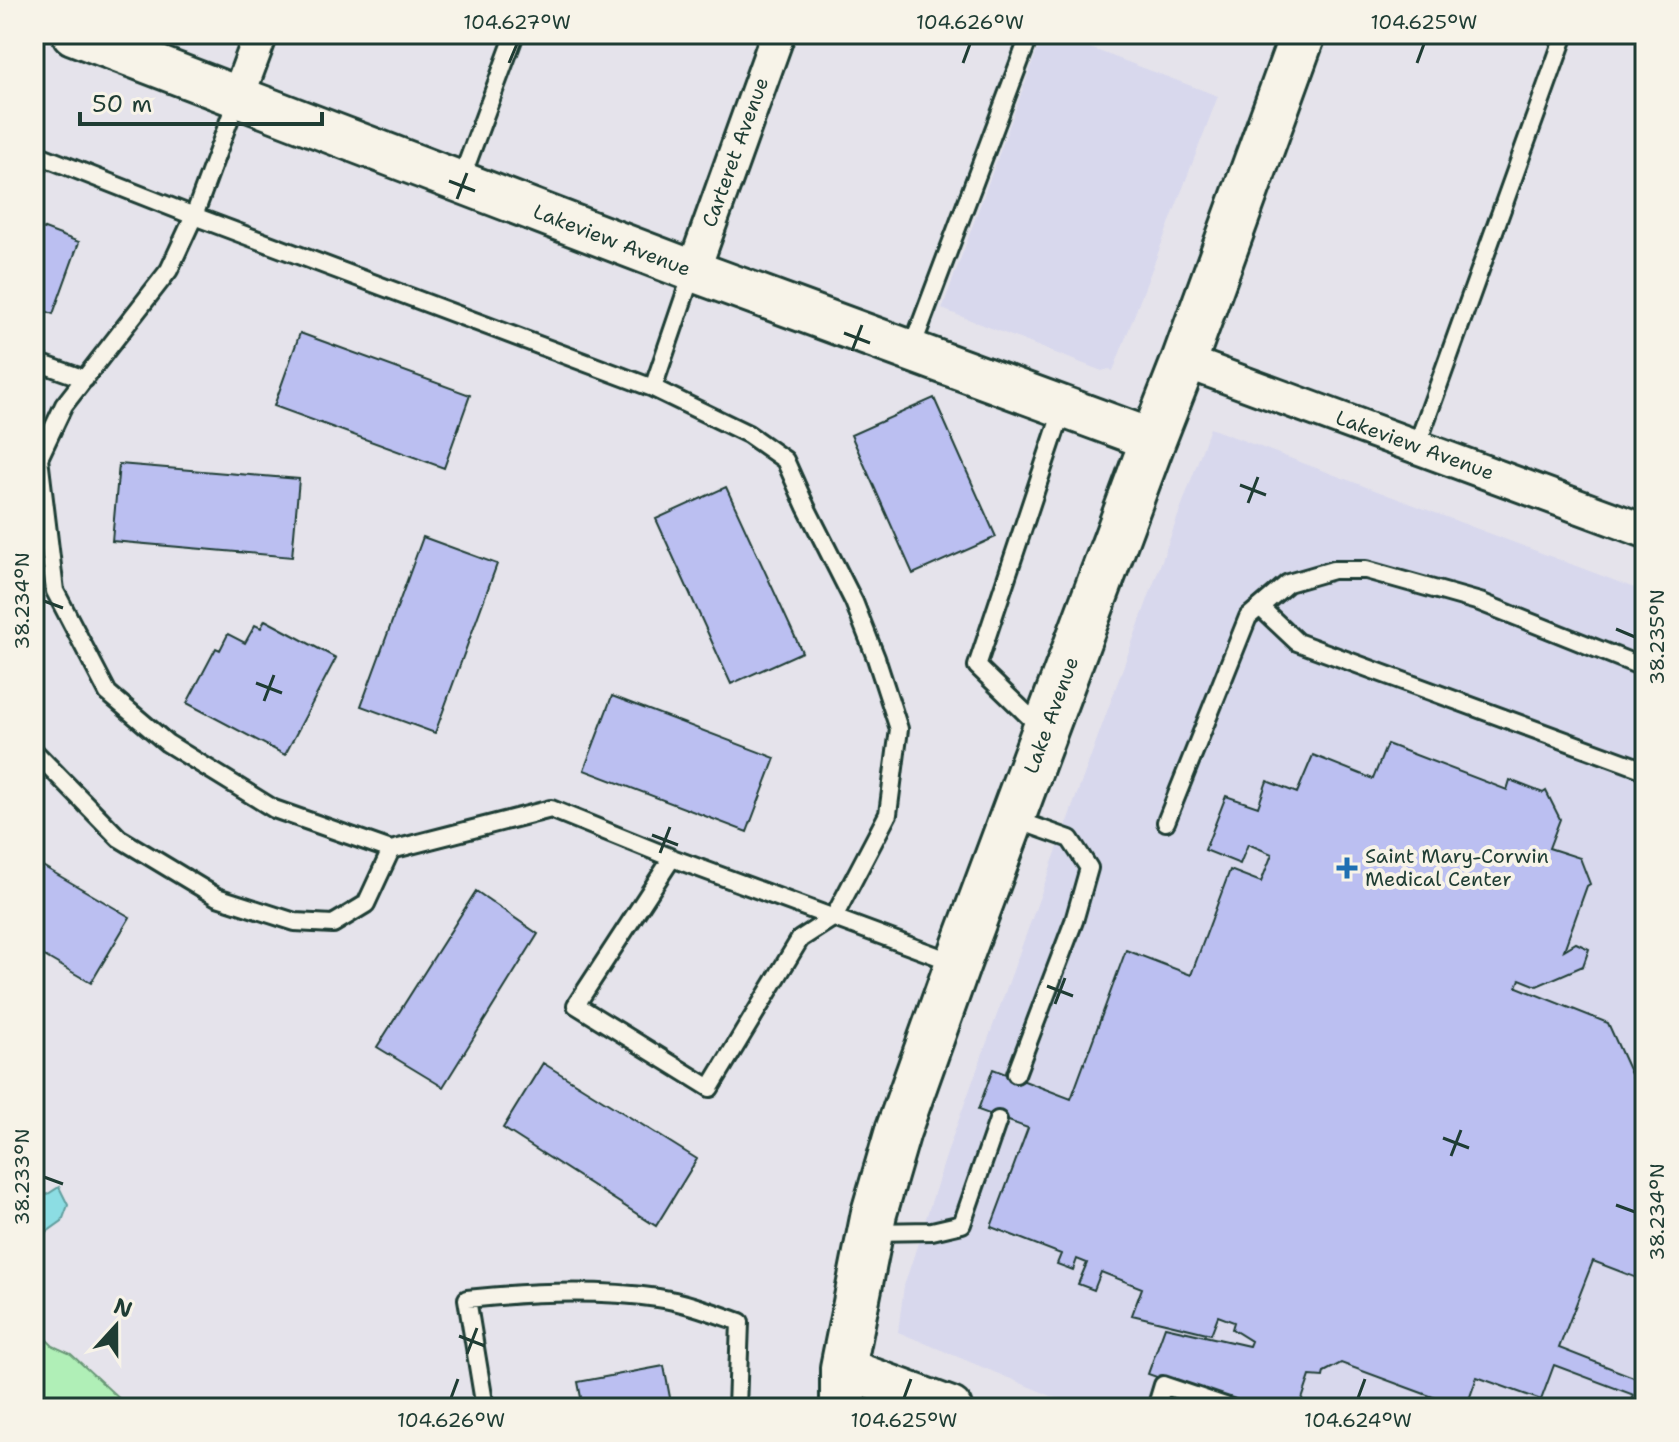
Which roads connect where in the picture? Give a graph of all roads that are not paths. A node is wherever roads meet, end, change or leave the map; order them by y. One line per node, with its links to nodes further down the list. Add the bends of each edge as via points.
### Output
1 (73, 34): 8 (street, Lakeview Avenue)
2 (261, 34): 8 (street)
3 (515, 34): 10 (lane)
4 (778, 34): 12 (street, Carteret Avenue)
5 (1030, 34): 13 (lane)
6 (1303, 34): 15 (main road, Lake Avenue)
7 (1565, 34): 20 (lane)
8 (238, 96): 10 (street, Lakeview Avenue); 11 (lane)
9 (34, 153): 11 (lane)
10 (460, 182): 12 (street, Lakeview Avenue)
11 (194, 216): 16 (lane, via 169,270); 17 (lane)
12 (693, 271): 13 (street, Lakeview Avenue); 17 (lane)
13 (911, 350): 18 (street, Lakeview Avenue)
14 (34, 361): 16 (lane)
15 (1184, 361): 19 (main road, Lake Avenue); 20 (street, Lakeview Avenue)
16 (85, 379): 29 (lane, via 64,405 39,458 55,591 108,693 167,743 274,809)
17 (653, 388): 31 (lane, via 748,434 785,460 876,658 899,729 888,814)
18 (1063, 407): 19 (street, Lakeview Avenue); 24 (lane, via 977,666)
19 (1153, 440): 24 (main road, Lake Avenue)
20 (1417, 445): 21 (street, Lakeview Avenue)
21 (1645, 531)
22 (1260, 607): 23 (lane, via 1288,583 1333,570 1366,570 1480,602); 26 (lane, via 1297,642); 28 (lane, via 1248,617)
23 (1645, 668)
24 (1045, 731): 27 (main road, Lake Avenue)
25 (34, 751): 29 (lane, via 119,838 217,897 295,922 333,924 366,904)
26 (1645, 770)
27 (1012, 818): 32 (main road, Lake Avenue); 33 (lane, via 1070,839 1089,868)
28 (1166, 822)
29 (391, 850): 30 (lane, via 551,809)
30 (672, 858): 31 (lane); 31 (lane, via 576,1005 710,1088 800,939)
31 (834, 917): 32 (lane)
32 (958, 963): 35 (main road, Lake Avenue, via 898,1131)
33 (1016, 1074)
34 (998, 1120): 35 (lane, via 962,1224 932,1231)
35 (870, 1232): 36 (main road, Lake Avenue)
36 (843, 1388): 39 (street)
37 (485, 1408): 38 (lane, via 467,1299 590,1292 659,1298 740,1322)
38 (737, 1408)
39 (951, 1408)
40 (1156, 1408): 41 (lane, via 1163,1385)
41 (1231, 1408)

